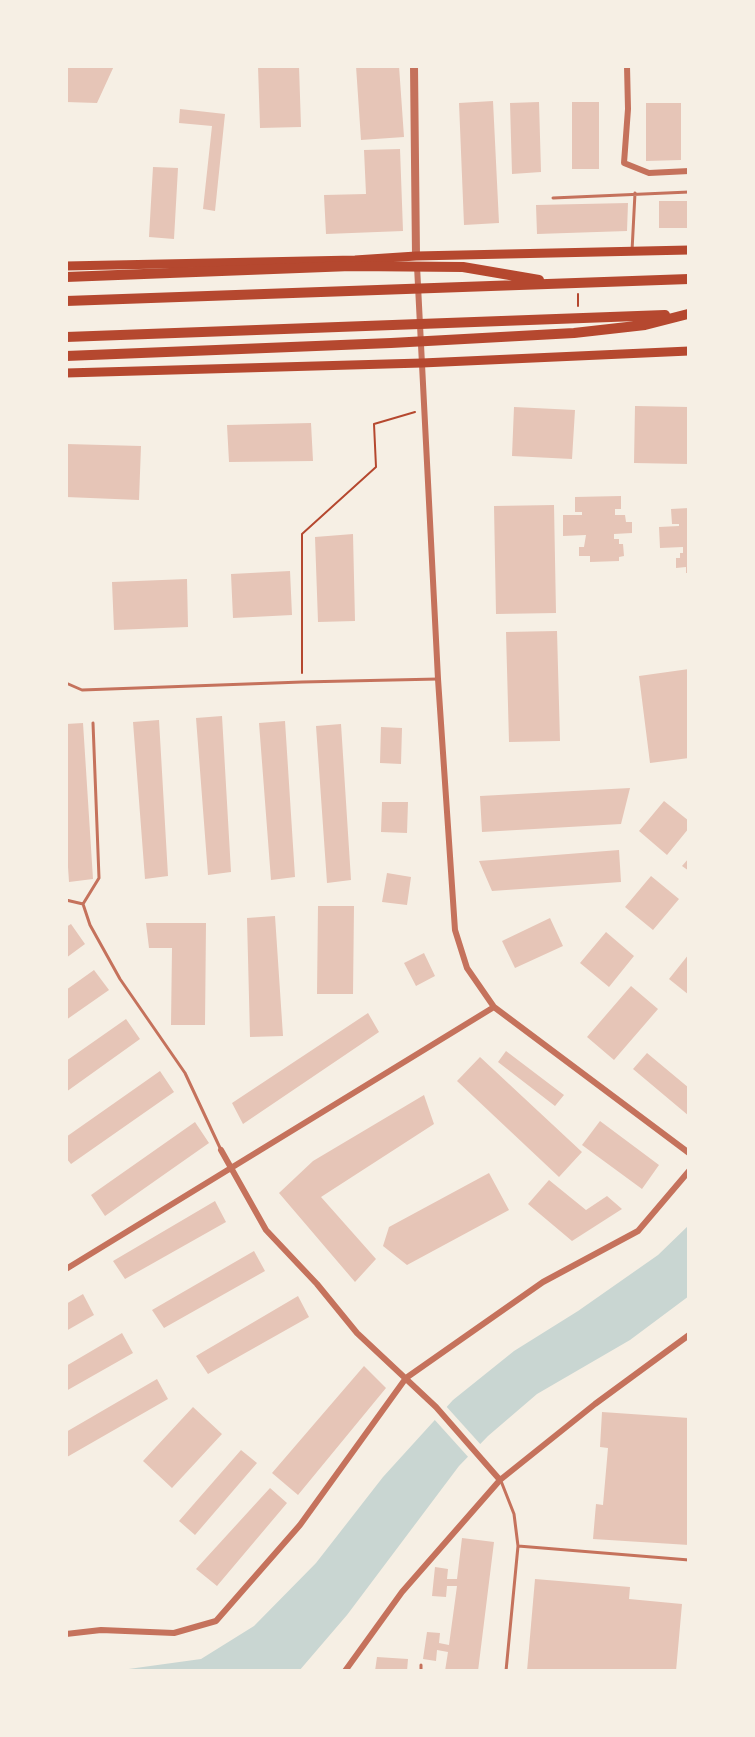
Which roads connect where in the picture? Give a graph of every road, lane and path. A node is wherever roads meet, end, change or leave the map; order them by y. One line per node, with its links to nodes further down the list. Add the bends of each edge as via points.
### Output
1 (414, 66): 9 (street)
2 (627, 66): 3 (street, via 624,163 649,173)
3 (689, 171)
4 (689, 192): 5 (lane)
5 (634, 193): 6 (lane); 8 (lane)
6 (553, 198)
7 (689, 250): 8 (main road)
8 (632, 253): 9 (main road)
9 (416, 256): 10 (main road); 19 (street)
10 (66, 266)
11 (66, 276): 13 (highway, via 351,266 463,267)
12 (689, 279): 13 (highway)
13 (560, 283): 14 (highway)
14 (66, 302)
15 (688, 314): 16 (highway); 18 (highway, via 645,325 574,333)
16 (66, 338)
17 (689, 351): 19 (main road)
18 (66, 356)
19 (422, 363): 20 (main road); 21 (street)
20 (66, 373)
21 (425, 409): 22 (street); 23 (path, via 374,424 376,467 302,534)
22 (438, 679): 23 (lane); 28 (street, via 456,930 467,968)
23 (302, 682): 24 (lane, via 82,690)
24 (66, 683)
25 (93, 723): 27 (lane, via 99,878)
26 (66, 900): 27 (lane)
27 (83, 904): 29 (lane, via 90,925 120,979 185,1073)
28 (494, 1007): 30 (street); 31 (street)
29 (220, 1150): 31 (street)
30 (689, 1153)
31 (231, 1167): 33 (street); 35 (street, via 266,1230 357,1333)
32 (689, 1171): 35 (street, via 638,1232 543,1282)
33 (66, 1269)
34 (689, 1335): 36 (street)
35 (406, 1378): 36 (street); 39 (street, via 300,1525 216,1621 174,1633 100,1630)
36 (500, 1480): 37 (lane, via 514,1514); 41 (street, via 402,1592)
37 (518, 1546): 38 (lane); 43 (lane)
38 (689, 1560)
39 (66, 1634)
40 (422, 1665): 42 (lane)
41 (345, 1671)
42 (420, 1671)
43 (506, 1671)

